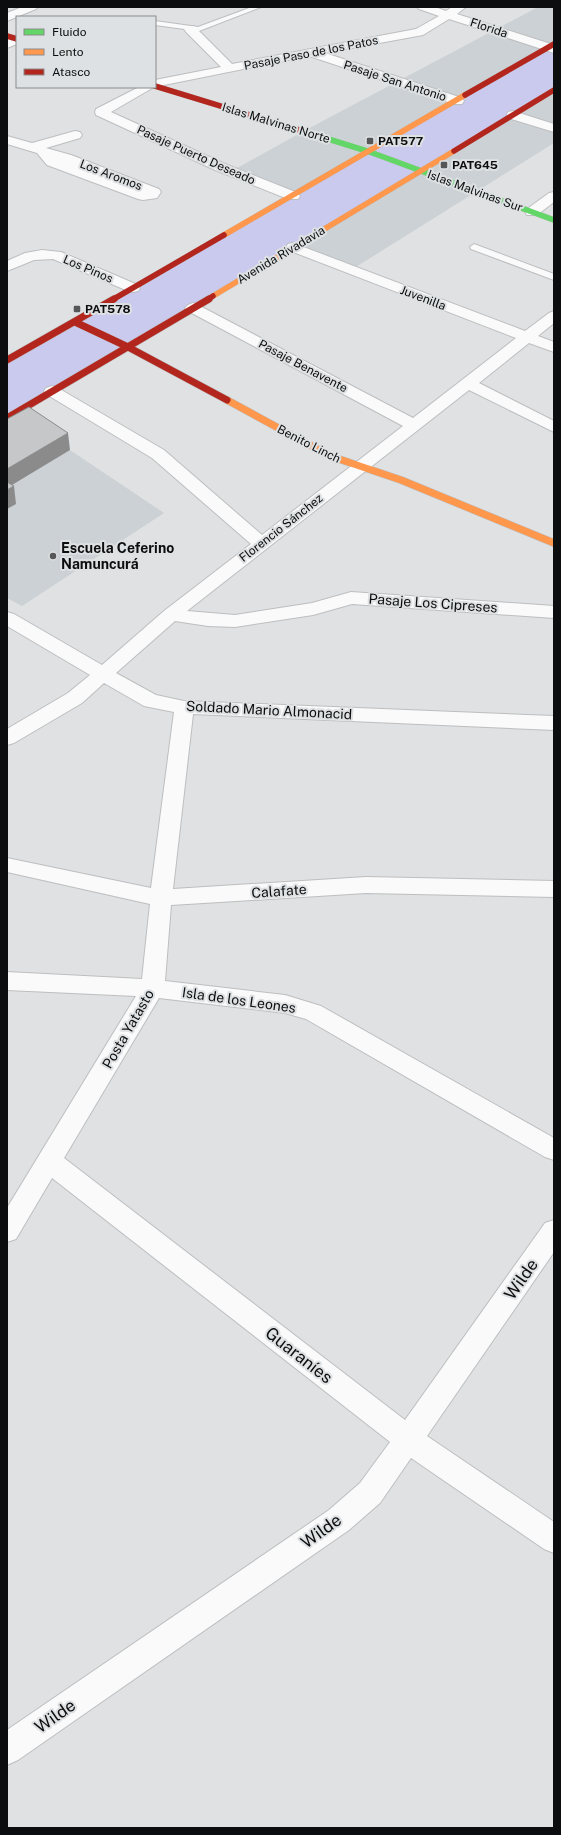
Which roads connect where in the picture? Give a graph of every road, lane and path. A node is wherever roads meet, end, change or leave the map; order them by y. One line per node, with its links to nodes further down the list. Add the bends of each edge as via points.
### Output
1 (32, 7): 6 (street)
2 (258, 7): 8 (lane, via 199,29)
3 (423, 7): 5 (street, Florida)
4 (460, 7): 5 (street, Pasaje Paso de los Patos)
5 (446, 14): 11 (street, Florida); 12 (street, Pasaje Paso de los Patos, via 430,28 419,32)
6 (7, 17)
7 (156, 23): 8 (lane)
8 (190, 29): 13 (street)
9 (16, 40): 10 (street)
10 (7, 44)
11 (552, 47): 18 (main road)
12 (310, 52): 13 (street, Pasaje Paso de los Patos); 18 (street, Pasaje San Antonio)
13 (230, 69): 14 (street, Pasaje Paso de los Patos)
14 (156, 85)
15 (156, 85): 25 (main road, Islas Malvinas Norte)
16 (146, 88): 28 (street, Pasaje Puerto Deseado, via 101,112 213,164)
17 (554, 90): 19 (main road, Avenida Rivadavia)
18 (458, 101): 25 (main road)
19 (513, 115): 20 (street); 27 (main road, Avenida Rivadavia)
20 (554, 128)
21 (7, 129): 24 (street, Los Aromos)
22 (75, 134): 24 (street)
23 (7, 140): 24 (street, Los Aromos)
24 (40, 148): 24 (street, Los Aromos, via 52,162 143,196 152,195 154,192)
25 (370, 152): 26 (main road, Islas Malvinas Norte); 28 (main road)
26 (396, 162): 27 (main road, Islas Malvinas Sur)
27 (421, 172): 30 (main road, Islas Malvinas Sur); 32 (main road, Avenida Rivadavia)
28 (293, 196): 36 (main road)
29 (554, 196): 30 (street)
30 (532, 212): 31 (main road, Islas Malvinas Sur)
31 (554, 220)
32 (293, 247): 37 (main road, Avenida Rivadavia); 40 (street, Juvenilla)
33 (474, 247): 35 (lane)
34 (7, 267): 36 (street, Los Pinos, via 25,257 56,255)
35 (554, 277)
36 (133, 288): 39 (main road)
37 (193, 308): 41 (main road, Avenida Rivadavia); 47 (street, Pasaje Benavente)
38 (554, 316): 40 (street, Florencio Sánchez)
39 (75, 322): 41 (main road, Benito Linch); 43 (main road)
40 (527, 337): 42 (street, Juvenilla); 44 (street, Florencio Sánchez)
41 (128, 347): 45 (main road, Avenida Rivadavia); 49 (main road, Benito Linch, via 330,456)
42 (554, 347)
43 (7, 360)
44 (467, 383): 47 (street, Florencio Sánchez); 48 (street)
45 (52, 391): 46 (main road, Avenida Rivadavia); 51 (street, via 158,454)
46 (7, 418)
47 (413, 425): 49 (street, Florencio Sánchez)
48 (554, 427)
49 (360, 467): 50 (main road, Benito Linch, via 401,480); 51 (street, Florencio Sánchez)
50 (554, 543)
51 (261, 544): 54 (street, Florencio Sánchez)
52 (313, 609): 53 (street, Pasaje Los Cipreses, via 351,598); 54 (street, Pasaje Los Cipreses, via 235,620 208,620); 56 (street, Pasaje Los Cipreses)
53 (554, 612)
54 (170, 615): 57 (street, Florencio Sánchez)
55 (7, 618): 57 (street, Soldado Mario Almonacid)
56 (554, 624)
57 (103, 674): 58 (street, Soldado Mario Almonacid, via 151,701); 60 (street, Florencio Sánchez, via 74,698)
58 (184, 706): 59 (street, Soldado Mario Almonacid); 63 (street, Posta Yatasto)
59 (554, 723)
60 (7, 738)
61 (8, 864): 63 (street, Calafate)
62 (554, 889): 63 (street, Calafate, via 366,885)
63 (161, 898): 65 (street, Posta Yatasto)
64 (7, 981): 65 (street, Isla de los Leones)
65 (153, 988): 66 (street, Isla de los Leones, via 285,1004 313,1012); 67 (street, Posta Yatasto)
66 (554, 1150)
67 (50, 1162): 68 (street, Posta Yatasto); 70 (street, Guaraníes)
68 (7, 1231)
69 (554, 1232): 70 (street, Wilde)
70 (408, 1439): 71 (street, Guaraníes); 72 (street, Wilde, via 370,1493 338,1520)
71 (554, 1539)
72 (7, 1749)

